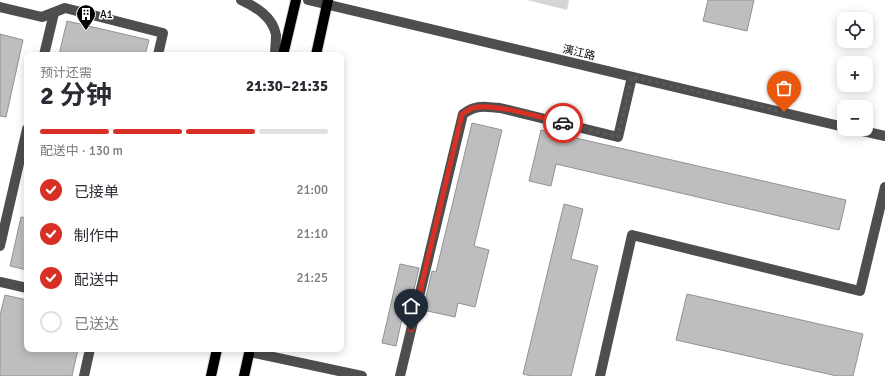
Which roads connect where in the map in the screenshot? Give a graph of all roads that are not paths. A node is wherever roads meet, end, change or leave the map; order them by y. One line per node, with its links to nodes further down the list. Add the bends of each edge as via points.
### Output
1 (241, 0): 9 (street, via 259,9 270,21 276,35)
2 (296, 0): 10 (main road)
3 (308, 0): 4 (street, 漓江路)
4 (327, 2): 11 (main road); 12 (street, 漓江路)
5 (0, 7): 6 (street, via 42,17)
6 (54, 13): 7 (street); 8 (street, via 65,8 163,34)
7 (45, 52)
8 (159, 52)
9 (275, 52)
10 (284, 52)
11 (317, 52)
12 (632, 77): 13 (street, 漓江路); 29 (street, via 618,137 500,108 472,108 462,114)
13 (837, 125)
14 (873, 133): 15 (street)
15 (885, 136)
16 (24, 142): 18 (street)
17 (885, 187): 30 (street, via 860,291 632,235)
18 (0, 246)
19 (0, 282): 20 (street)
20 (24, 287)
21 (89, 352): 25 (street)
22 (216, 352): 26 (main road)
23 (250, 352): 27 (main road)
24 (259, 352): 28 (street)
25 (84, 376)
26 (211, 376)
27 (244, 376)
28 (362, 376)
29 (400, 376)
30 (600, 376)

